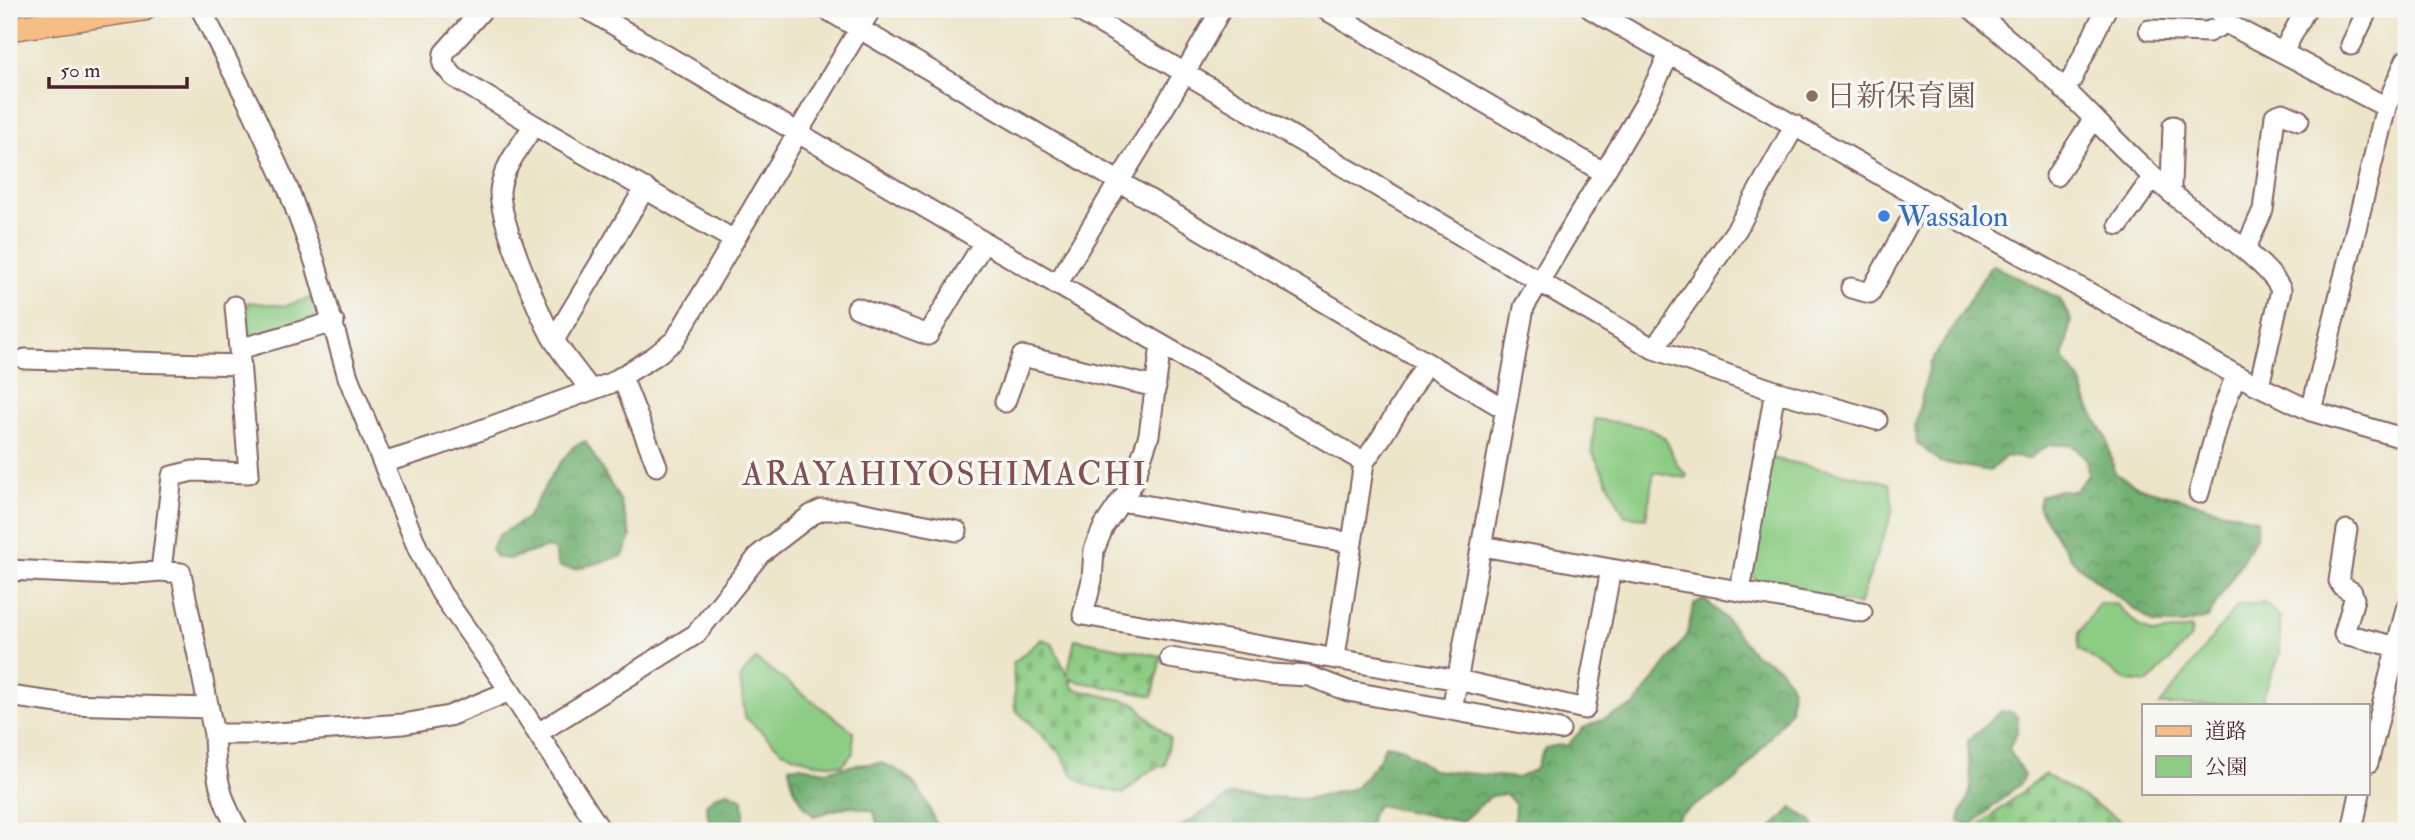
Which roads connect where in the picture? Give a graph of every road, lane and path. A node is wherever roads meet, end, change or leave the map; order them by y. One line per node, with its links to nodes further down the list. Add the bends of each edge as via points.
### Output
1 (144, 9): 17 (main road)
2 (201, 9): 48 (street, via 289,191)
3 (483, 9): 28 (street, via 444,52 443,64 454,77)
4 (587, 9): 31 (street)
5 (826, 9): 16 (street)
6 (871, 9): 16 (street)
7 (1076, 9): 23 (street)
8 (1221, 9): 23 (street)
9 (1325, 9): 32 (street)
10 (1591, 9): 21 (street)
11 (1972, 9): 24 (street)
12 (2106, 9): 24 (street)
13 (2306, 9): 20 (street)
14 (2368, 9): 19 (street)
15 (2222, 16): 18 (street, via 2208,32); 20 (street)
16 (860, 28): 31 (street); 35 (street)
17 (9, 29)
18 (2149, 30)
19 (2351, 45)
20 (2283, 52): 25 (street)
21 (1669, 55): 29 (street); 32 (street)
22 (2406, 60): 25 (street)
23 (1185, 74): 35 (street); 43 (street)
24 (2063, 89): 26 (street)
25 (2386, 107): 63 (street)
26 (2093, 120): 33 (street); 34 (street)
27 (2298, 120): 42 (street, via 2283,113 2275,116 2263,210)
28 (534, 125): 36 (street); 49 (street, via 510,163 500,190 502,212)
29 (1795, 125): 38 (street); 51 (street, via 1737,229)
30 (2173, 126): 37 (street)
31 (797, 131): 40 (street); 41 (street)
32 (1603, 172): 43 (street)
33 (2056, 176)
34 (2153, 177): 37 (street); 39 (street)
35 (1117, 182): 44 (street); 54 (street)
36 (645, 188): 40 (street); 49 (street)
37 (2169, 191): 42 (street)
38 (1922, 199): 45 (street, via 1870,293); 55 (street)
39 (2119, 225)
40 (734, 240): 56 (street, via 675,340)
41 (984, 242): 44 (street); 47 (street, via 928,335)
42 (2245, 250): 57 (street, via 2281,290)
43 (1539, 280): 51 (street); 62 (street, via 1524,307)
44 (1057, 285): 50 (street)
45 (1850, 288)
46 (235, 306): 52 (street)
47 (857, 308)
48 (334, 322): 52 (street); 67 (street, via 348,377)
49 (554, 340): 59 (street)
50 (1161, 345): 58 (street); 66 (street)
51 (1654, 349): 60 (street)
52 (240, 357): 53 (street); 77 (street, via 249,473 193,471 172,477)
53 (25, 359)
54 (1427, 363): 62 (street); 66 (street)
55 (2236, 375): 57 (street); 69 (street)
56 (622, 377): 59 (street); 68 (street)
57 (2259, 386): 63 (street)
58 (1156, 387): 61 (street, via 1022,356); 70 (street, via 1149,435)
59 (590, 389): 67 (street)
60 (1775, 391): 64 (street); 78 (street)
61 (1005, 402)
62 (1505, 409): 74 (street)
63 (2311, 411): 65 (street)
64 (1877, 420)
65 (2406, 439)
66 (1364, 462): 73 (street)
67 (383, 463): 85 (street, via 441,593)
68 (657, 466)
69 (2199, 493)
70 (1122, 501): 73 (street); 82 (street, via 1094,550 1083,615)
71 (2347, 530): 81 (street, via 2339,581 2353,592 2354,599 2344,634)
72 (957, 531): 90 (street, via 849,510 822,510 811,515 760,554 696,634)
73 (1352, 543): 82 (street)
74 (1482, 545): 75 (street); 84 (street)
75 (1611, 569): 78 (street); 84 (street, via 1585,709)
76 (9, 570): 77 (street, via 113,575)
77 (161, 572): 87 (street, via 181,573)
78 (1740, 591): 80 (street)
79 (2406, 609): 81 (street)
80 (1862, 612)
81 (2402, 648): 92 (street)
82 (1335, 657): 84 (street)
83 (1170, 658): 88 (street, via 1309,676 1348,691)
84 (1458, 680): 88 (street)
85 (510, 691): 90 (street); 91 (street, via 449,716 403,724)
86 (16, 696): 87 (street, via 66,704)
87 (209, 708): 91 (street)
88 (1452, 710): 89 (street)
89 (1560, 730)
90 (538, 733): 95 (street)
91 (214, 734): 94 (street, via 215,771)
92 (2370, 756)
93 (2360, 794): 96 (street)
94 (239, 831)
95 (601, 831)
96 (2352, 831)

